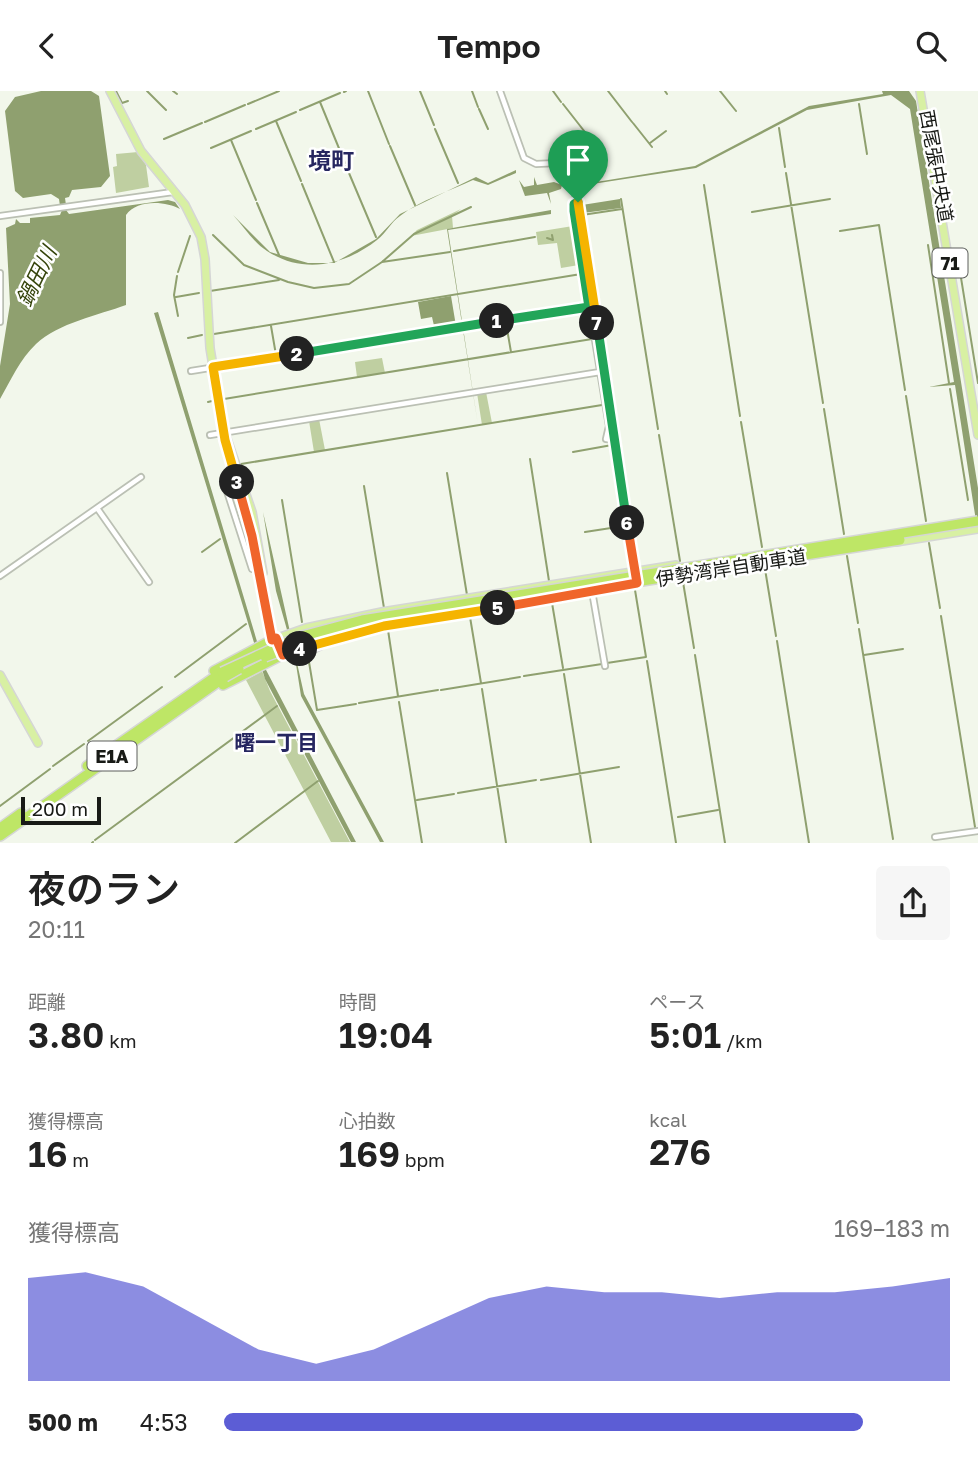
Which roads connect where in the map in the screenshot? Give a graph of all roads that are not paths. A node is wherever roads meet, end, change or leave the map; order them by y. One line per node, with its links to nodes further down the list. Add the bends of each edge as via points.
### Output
1 (110, 91): 4 (main road, via 141,151)
2 (500, 91): 5 (street, via 524,157 536,164 557,163)
3 (922, 91): 13 (main road, 西尾張中央道 / 71); 15 (main road, 西尾張中央道 / 71)
4 (174, 192): 6 (street); 10 (main road, via 194,221 204,250)
5 (578, 202): 8 (street, via 574,211); 16 (street)
6 (0, 216)
7 (0, 273): 9 (street)
8 (589, 307): 10 (street); 12 (street)
9 (0, 322)
10 (213, 367): 11 (street); 14 (main road)
11 (192, 371)
12 (600, 372): 14 (street); 16 (street, via 609,426 606,439)
13 (978, 406)
14 (217, 434): 31 (main road, via 246,513)
15 (978, 435)
16 (615, 440): 23 (street)
17 (141, 477): 19 (street)
18 (224, 481): 22 (street)
19 (97, 508): 24 (street); 25 (street)
20 (978, 520): 23 (main road, bridge); 37 (highway, 伊勢湾岸自動車道 / E1A, bridge, via 341,624 277,645 231,667)
21 (978, 528): 26 (main road); 38 (highway, 伊勢湾岸自動車道 / E1A, bridge, via 321,636 225,677)
22 (252, 569)
23 (635, 571): 26 (street); 28 (main road)
24 (0, 576)
25 (149, 582)
26 (637, 583): 27 (main road)
27 (592, 590): 29 (main road); 34 (street)
28 (382, 612): 30 (main road, via 343,615); 31 (main road)
29 (384, 626): 32 (main road); 33 (main road, bridge)
30 (291, 628)
31 (274, 639): 33 (main road); 37 (highway, via 175,696)
32 (300, 655)
33 (279, 656): 38 (highway, via 213,691)
34 (605, 666)
35 (0, 675): 36 (main road)
36 (38, 743)
37 (93, 762): 39 (highway, 伊勢湾岸自動車道 / E1A)
38 (77, 781): 41 (highway, 伊勢湾岸自動車道 / E1A)
39 (0, 828)
40 (978, 831): 42 (street)
41 (0, 836)
42 (935, 837)

